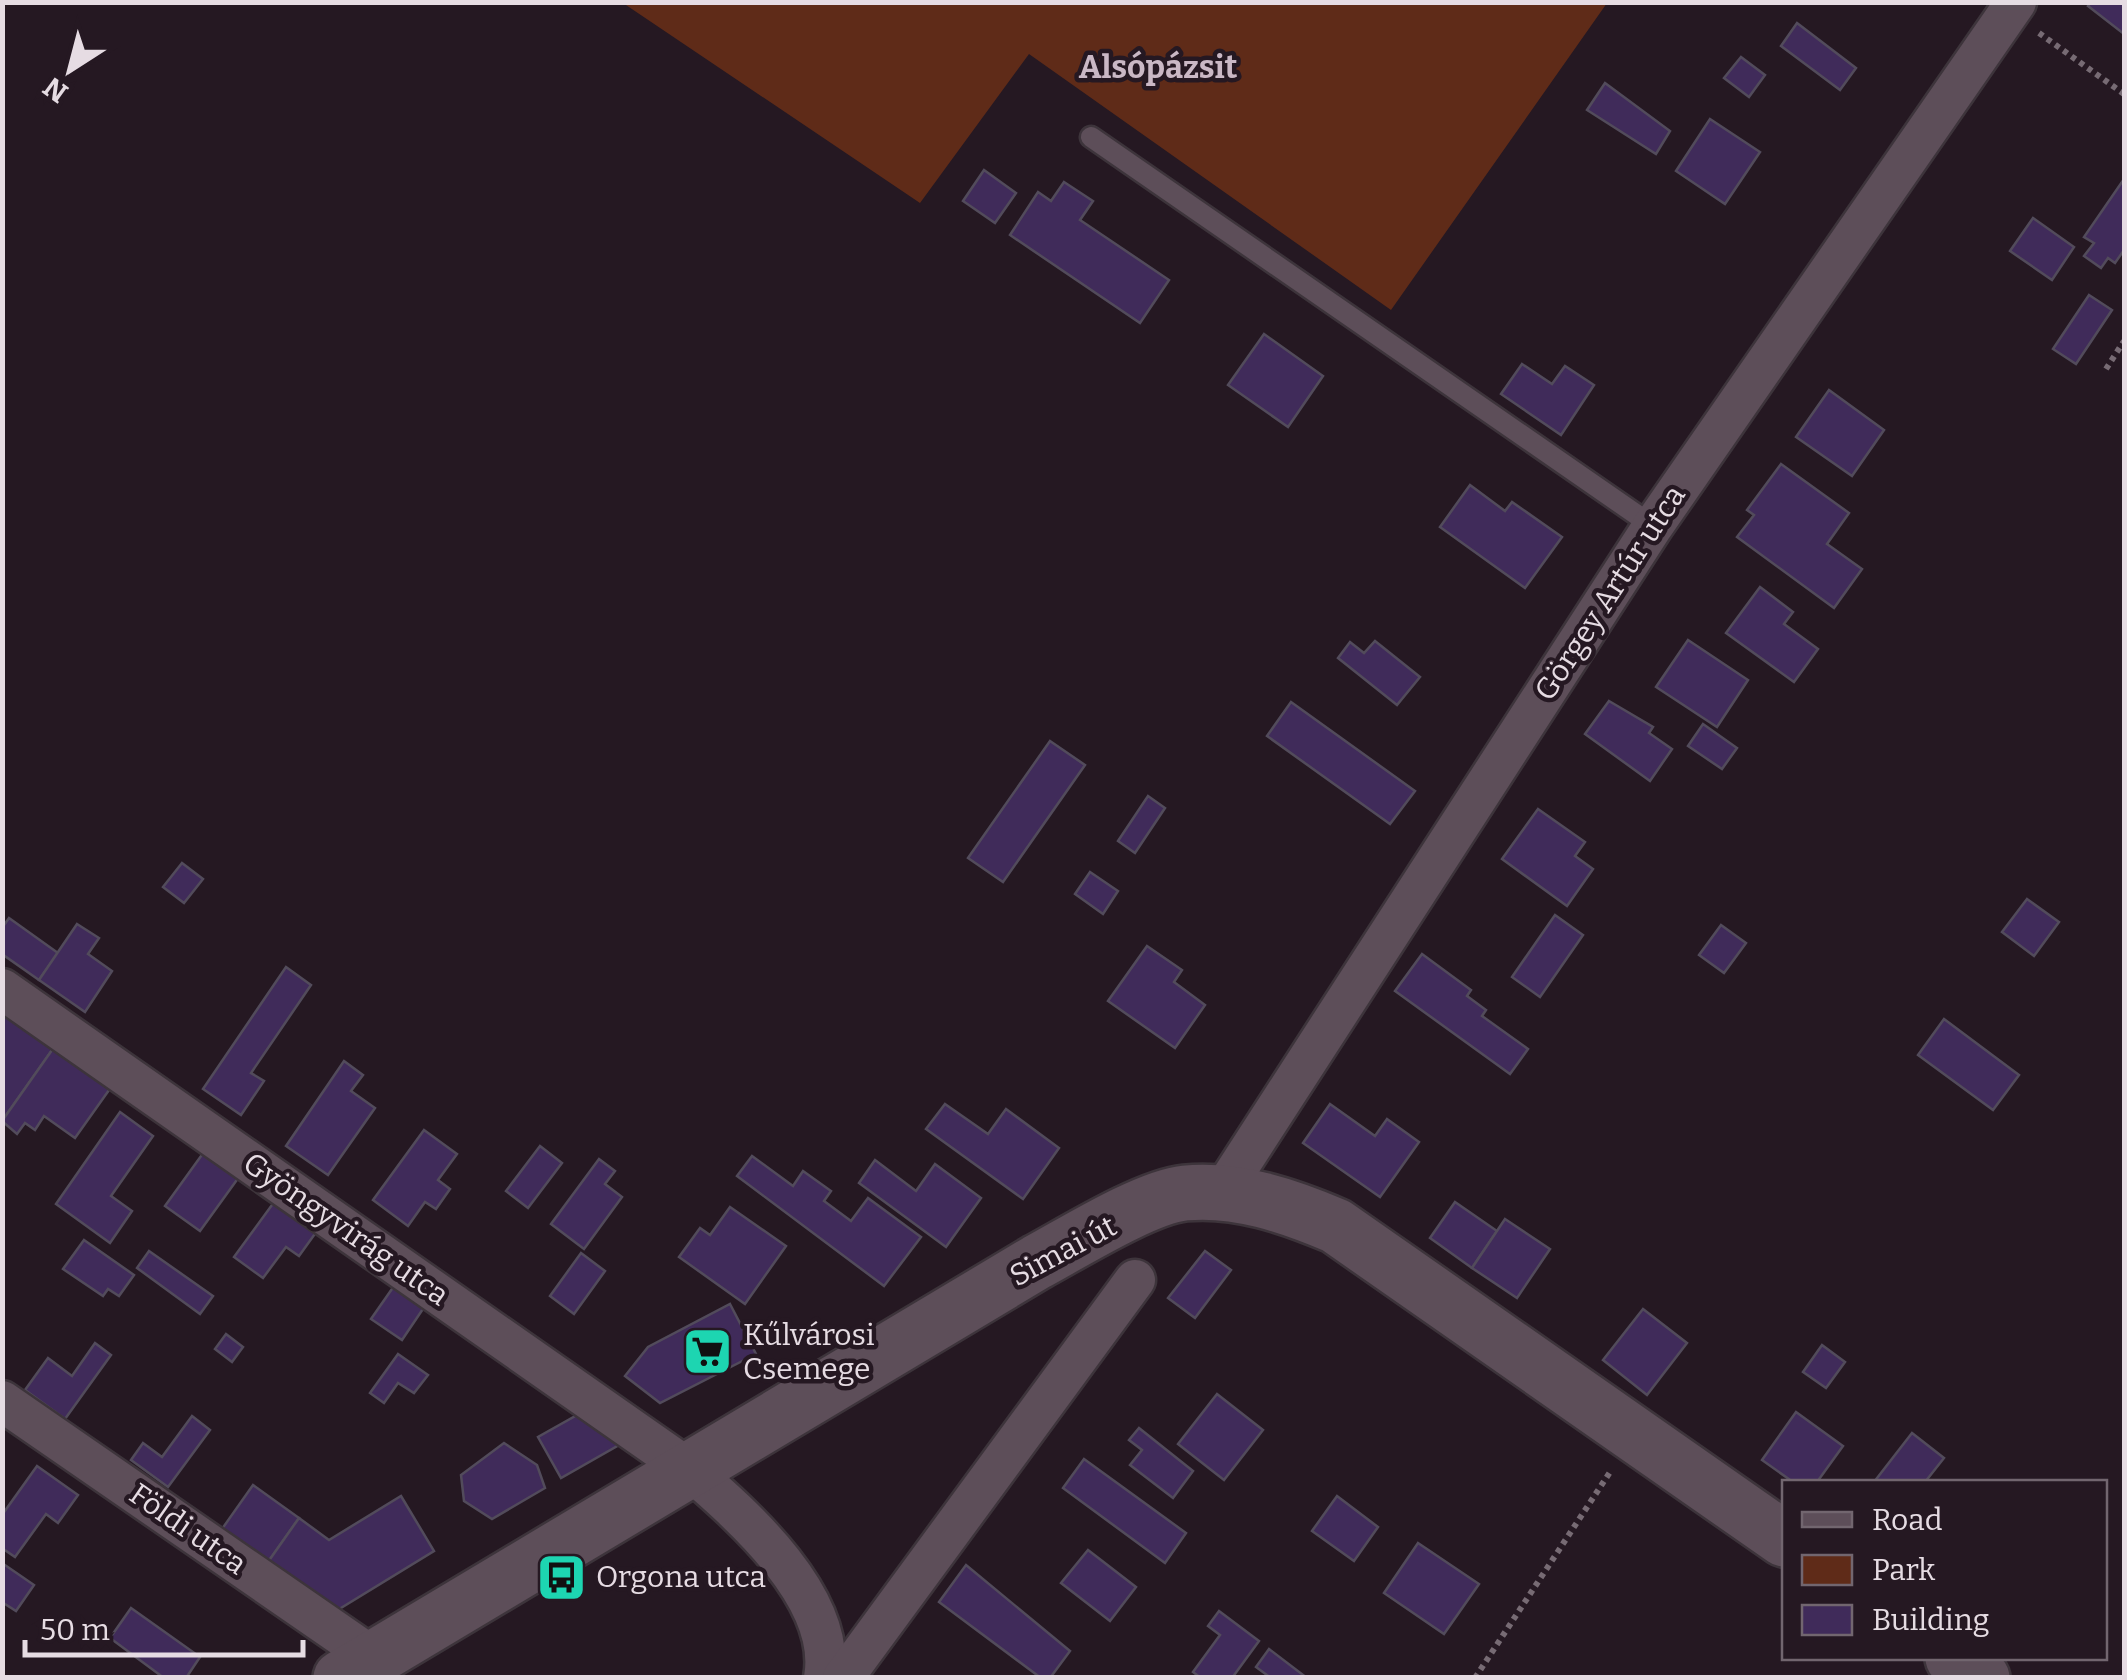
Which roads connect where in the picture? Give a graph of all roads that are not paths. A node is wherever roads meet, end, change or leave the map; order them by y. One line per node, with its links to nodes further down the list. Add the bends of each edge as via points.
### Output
1 (2012, 7): 3 (street, Görgey Artúr utca)
2 (1090, 137): 3 (lane)
3 (1653, 526): 5 (street, Görgey Artúr utca)
4 (2, 988): 8 (street, Gyöngyvirág utca)
5 (1221, 1194): 8 (main road, Simai út, via 1182,1193 1097,1230); 9 (main road, Simai út, via 1264,1200 1336,1226)
6 (1135, 1280): 13 (street)
7 (2, 1401): 11 (street, Földi utca)
8 (690, 1470): 11 (main road, Simai út); 12 (street, via 802,1584 828,1658)
9 (1782, 1539)
10 (1957, 1660): 14 (main road)
11 (357, 1668)
12 (824, 1678)
13 (843, 1678)
14 (1982, 1678)

